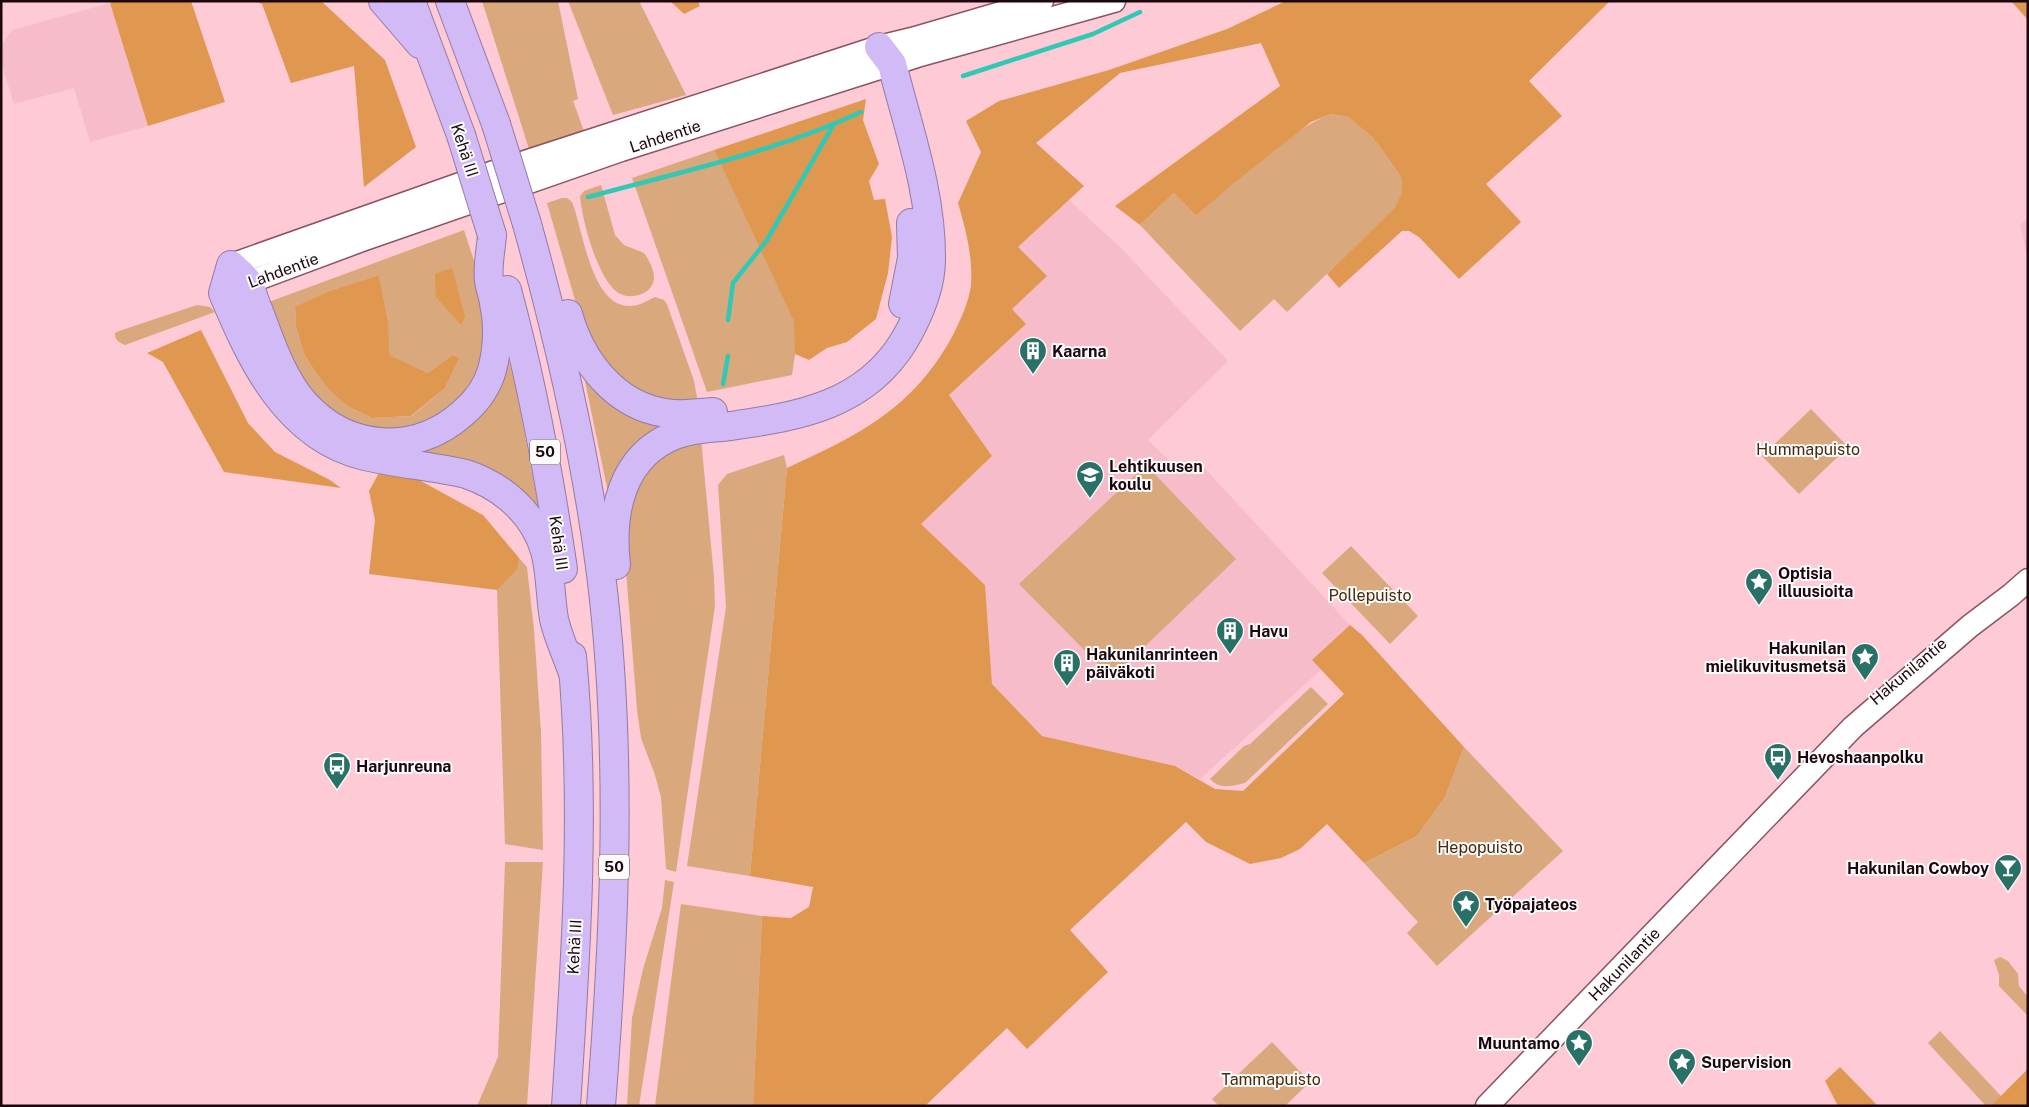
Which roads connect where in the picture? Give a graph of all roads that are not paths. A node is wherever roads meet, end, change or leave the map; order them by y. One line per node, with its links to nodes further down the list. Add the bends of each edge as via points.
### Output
1 (382, 1): 7 (highway)
2 (411, 1): 7 (highway, Kehä III / 50)
3 (450, 1): 9 (highway, 50)
4 (470, 1): 9 (highway, via 493,72)
5 (1042, 1): 8 (main road, Lahdentie, via 912,40)
6 (1114, 1): 8 (main road, Lahdentie)
7 (432, 55): 11 (highway, Kehä III / 50, bridge)
8 (882, 60): 10 (highway, via 879,91 911,211 912,258 906,297 885,342 864,363 819,390 774,403 683,415 645,407 625,397 608,385 581,350 555,270); 12 (main road, Lahdentie, via 491,172); 14 (highway, via 928,207 932,262 924,303 897,353 875,377 851,395 779,419 690,430 649,450 638,461 622,486 617,505 614,546 621,611)
9 (496, 124): 10 (highway, 50, bridge)
10 (527, 224): 14 (highway, 50, via 554,321 580,442 600,566)
11 (492, 235): 12 (highway, via 489,280 498,340 491,373 482,392 454,421 431,435 407,442 381,443 352,436 331,427 304,404 285,375); 15 (highway, Kehä III / 50, via 518,330 545,452 565,583)
12 (240, 274): 15 (highway, via 223,293 271,388 294,416 322,439 342,449 481,479 512,499 524,513 544,550 555,621)
13 (2028, 579): 18 (main road, Hakunilantie, via 1853,727)
14 (608, 649): 16 (highway, 50, via 614,772 614,876)
15 (574, 673): 17 (highway, Kehä III / 50, via 578,874)
16 (604, 1099)
17 (566, 1106)
18 (1488, 1106)

